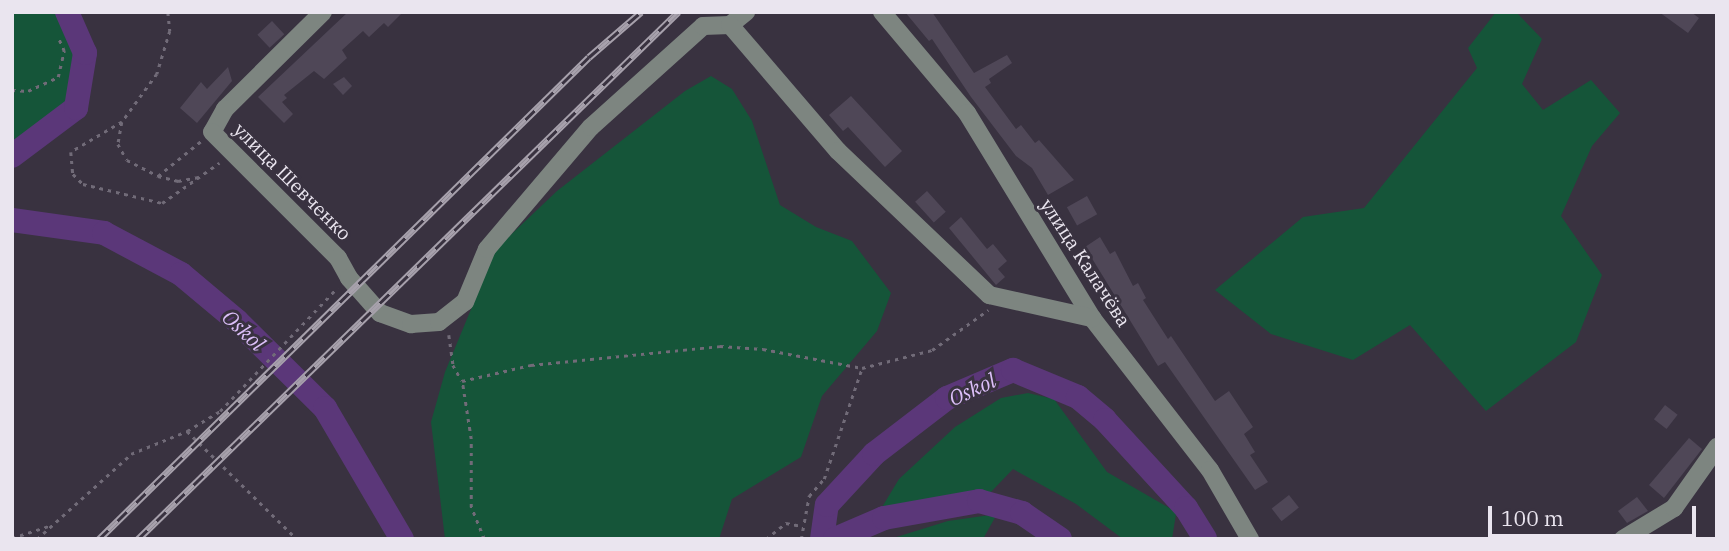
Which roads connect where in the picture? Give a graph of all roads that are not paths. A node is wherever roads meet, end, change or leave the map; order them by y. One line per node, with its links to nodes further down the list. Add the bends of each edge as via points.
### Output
1 (323, 12): 4 (street, улица Шевченко, via 225,109 212,132 338,258 380,313 411,324 439,322 465,302 487,249 591,127 703,26)
2 (746, 12): 4 (street)
3 (882, 12): 5 (street, улица Калачёва, via 967,113)
4 (730, 25): 5 (street, via 838,151 989,295)
5 (1092, 318): 7 (street, улица Калачёва, via 1210,470)
6 (1717, 447): 8 (street, via 1674,508)
7 (1250, 539)
8 (1623, 539)

